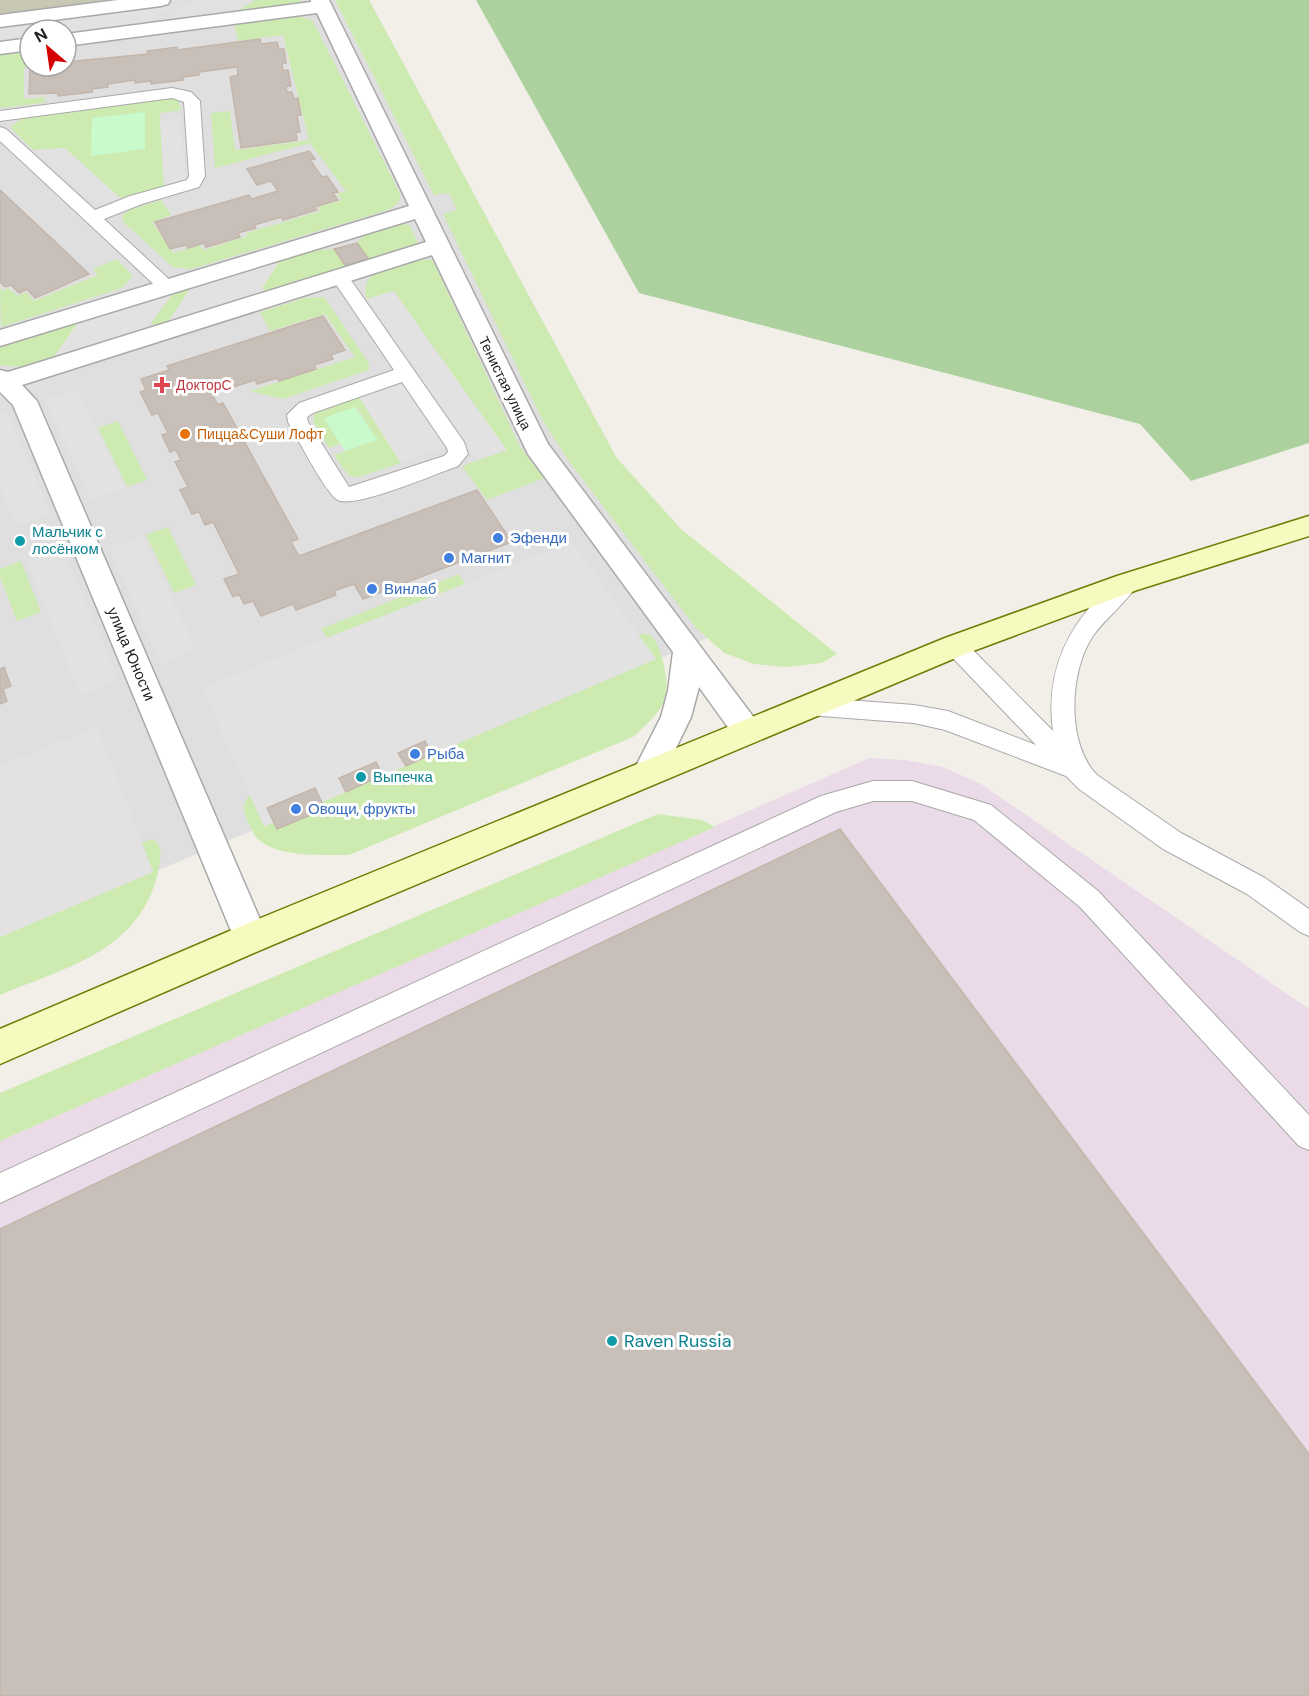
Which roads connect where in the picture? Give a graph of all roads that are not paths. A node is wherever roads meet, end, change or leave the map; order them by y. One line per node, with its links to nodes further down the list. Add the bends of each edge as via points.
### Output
1 (161, 0): 3 (street)
2 (322, 3): 4 (street); 9 (street, Тенистая улица)
3 (0, 21)
4 (78, 38)
5 (18, 46): 6 (street)
6 (0, 48)
7 (0, 116): 10 (lane, via 172,93 186,95 192,101 197,176 194,183)
8 (0, 132): 10 (lane)
9 (420, 210): 11 (street, Тенистая улица); 13 (street)
10 (91, 218): 13 (lane)
11 (438, 246): 12 (street); 20 (street, Тенистая улица, via 537,448)
12 (340, 277): 15 (lane); 16 (street)
13 (166, 287): 14 (street)
14 (0, 338)
15 (407, 373): 15 (lane, via 458,454 451,461 358,494 345,495 297,415 306,408)
16 (2, 381): 26 (street, улица Юности, via 24,401)
17 (1309, 526): 18 (street)
18 (1127, 583): 19 (street); 24 (lane, via 1081,635 1066,668 1066,741)
19 (955, 646): 21 (street); 24 (lane)
20 (688, 651): 22 (street, Тенистая улица); 23 (street, via 676,717)
21 (808, 706): 22 (street); 24 (lane, via 914,714 948,721)
22 (747, 731): 23 (street)
23 (649, 772): 26 (street)
24 (1079, 773): 25 (lane, via 1172,841 1256,886)
25 (1309, 924)
26 (251, 938): 27 (street)
27 (0, 1047)
28 (1309, 1136): 29 (lane, via 1089,899 982,812 912,791 873,791 830,803)
29 (0, 1188)

